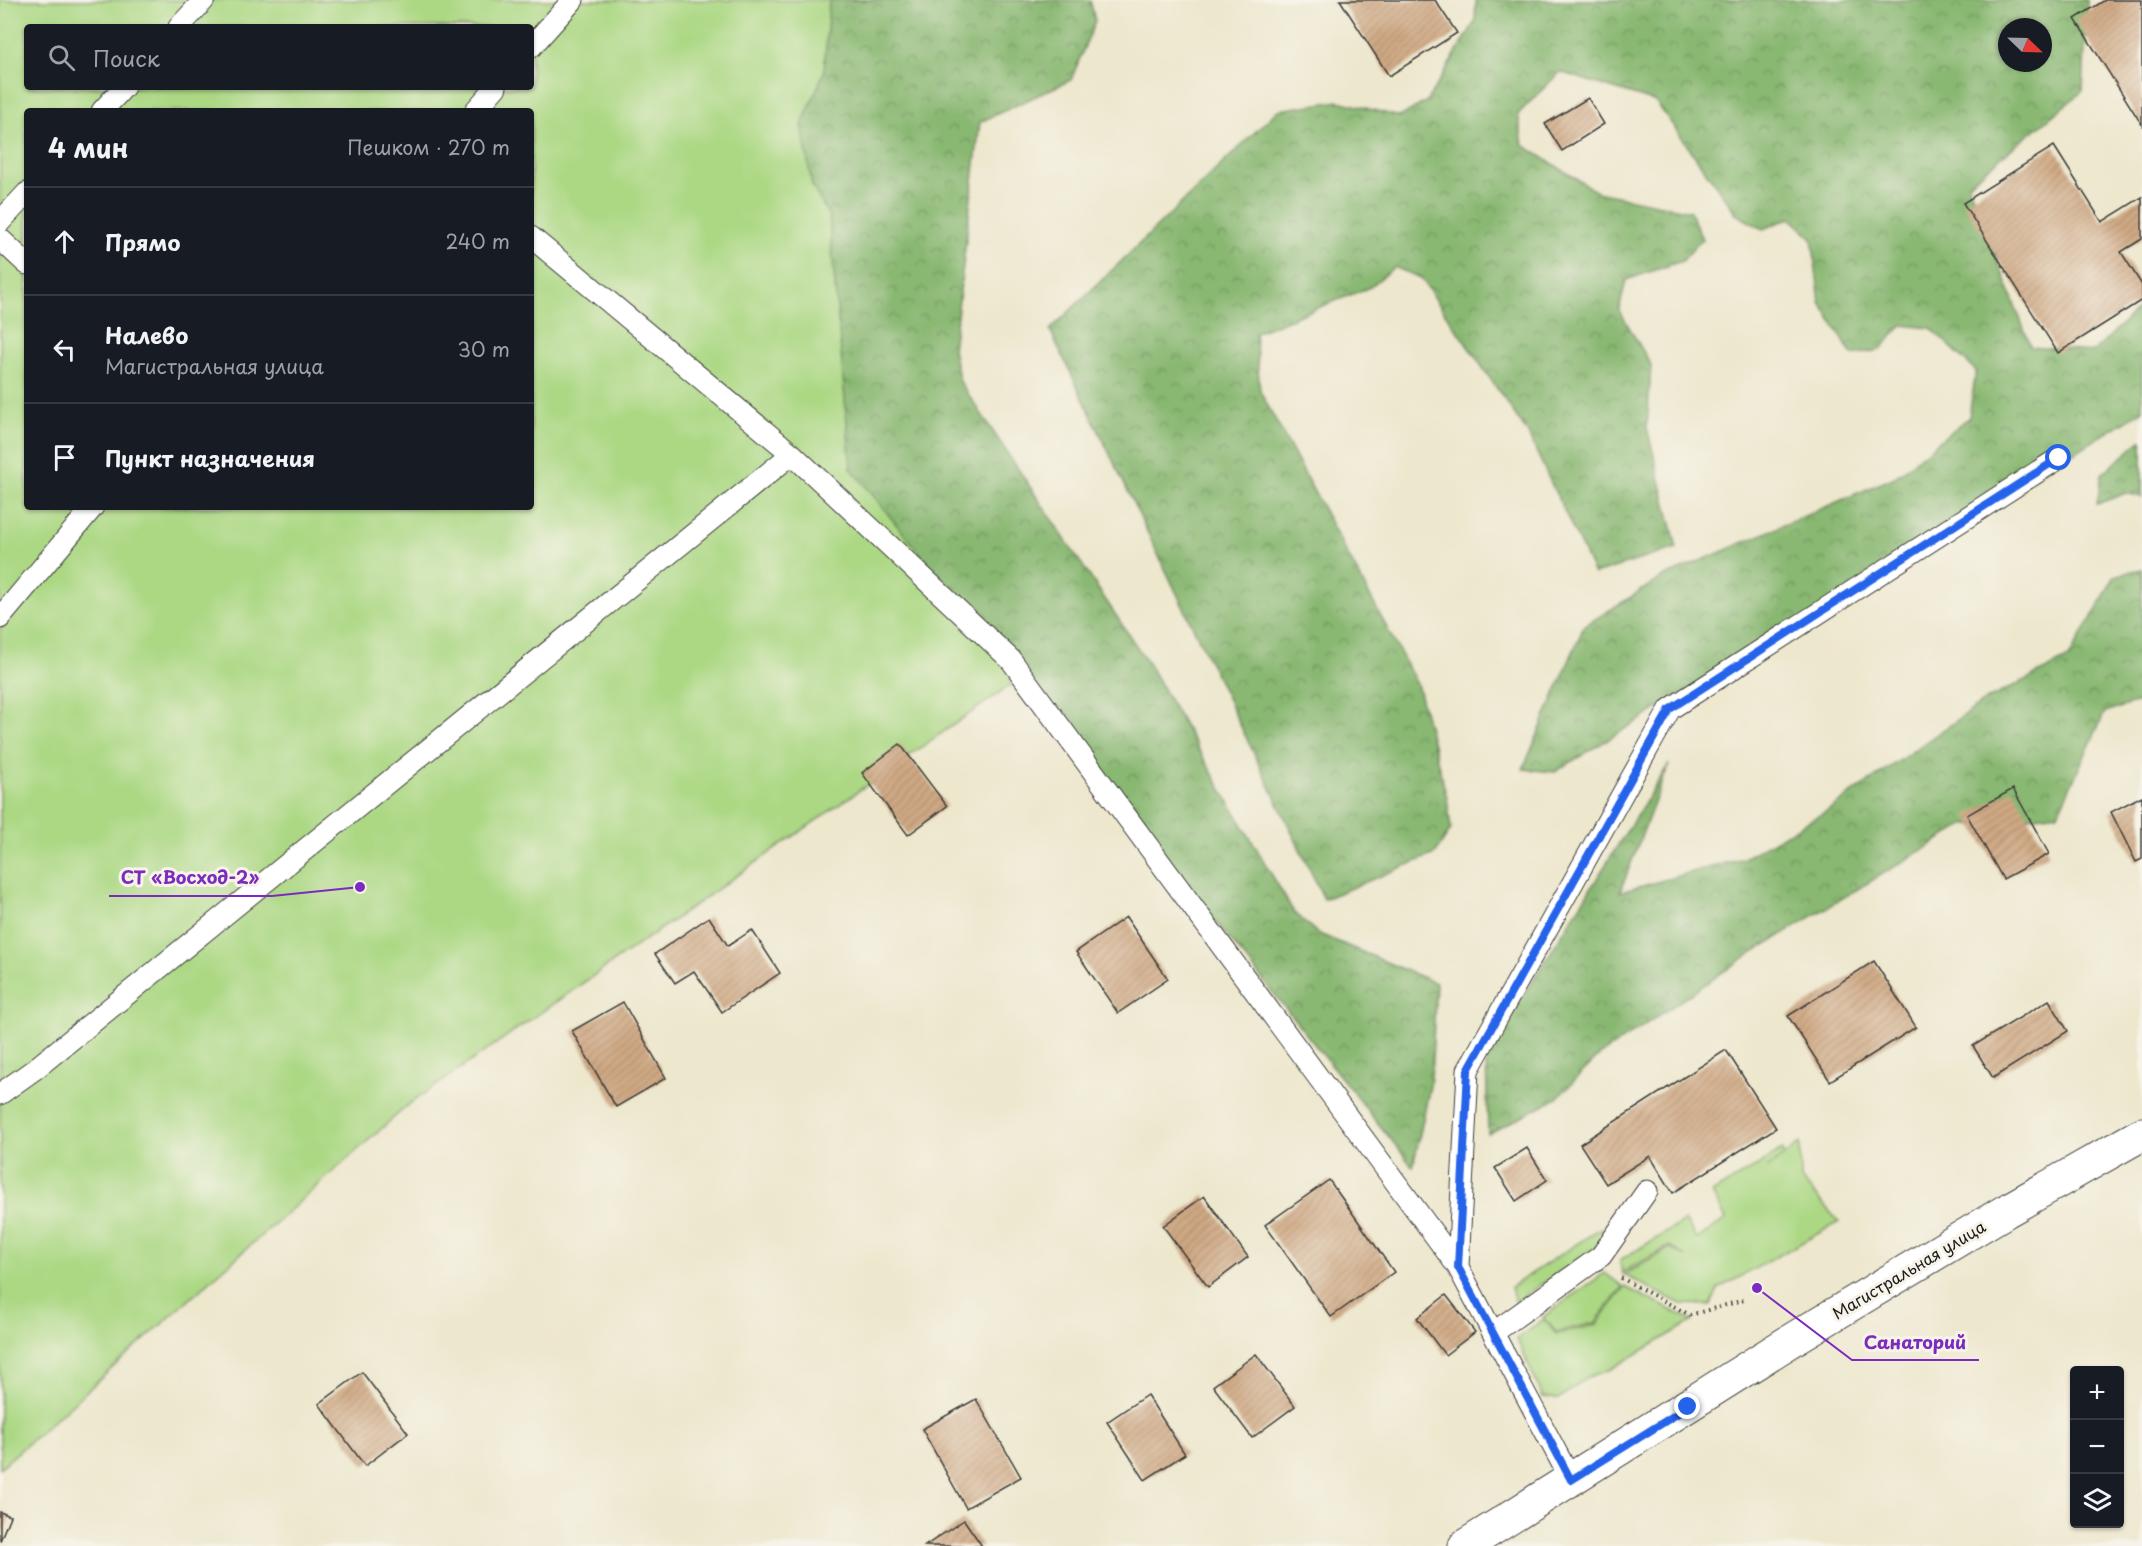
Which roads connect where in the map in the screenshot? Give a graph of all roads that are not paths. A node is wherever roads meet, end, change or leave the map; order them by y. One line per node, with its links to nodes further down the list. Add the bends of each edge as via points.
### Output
1 (204, 0): 3 (lane)
2 (573, 0): 4 (lane)
3 (182, 24)
4 (534, 44)
5 (121, 90): 7 (lane)
6 (493, 90): 8 (lane)
7 (105, 108)
8 (478, 108)
9 (24, 196): 10 (lane)
10 (0, 222)
11 (0, 239): 13 (lane)
12 (534, 239): 14 (lane)
13 (24, 261)
14 (792, 454): 18 (lane); 21 (lane, via 1011,660)
15 (2059, 458): 21 (lane, via 1670,709 1468,1070)
16 (90, 510): 17 (lane)
17 (0, 618)
18 (0, 1094)
19 (2142, 1134): 23 (main road, Магистральная улица, via 1805,1332)
20 (1647, 1191): 22 (lane, via 1601,1256)
21 (1458, 1267): 22 (lane)
22 (1493, 1333): 23 (lane)
23 (1571, 1480): 24 (main road, Магистральная улица)
24 (1465, 1546)

